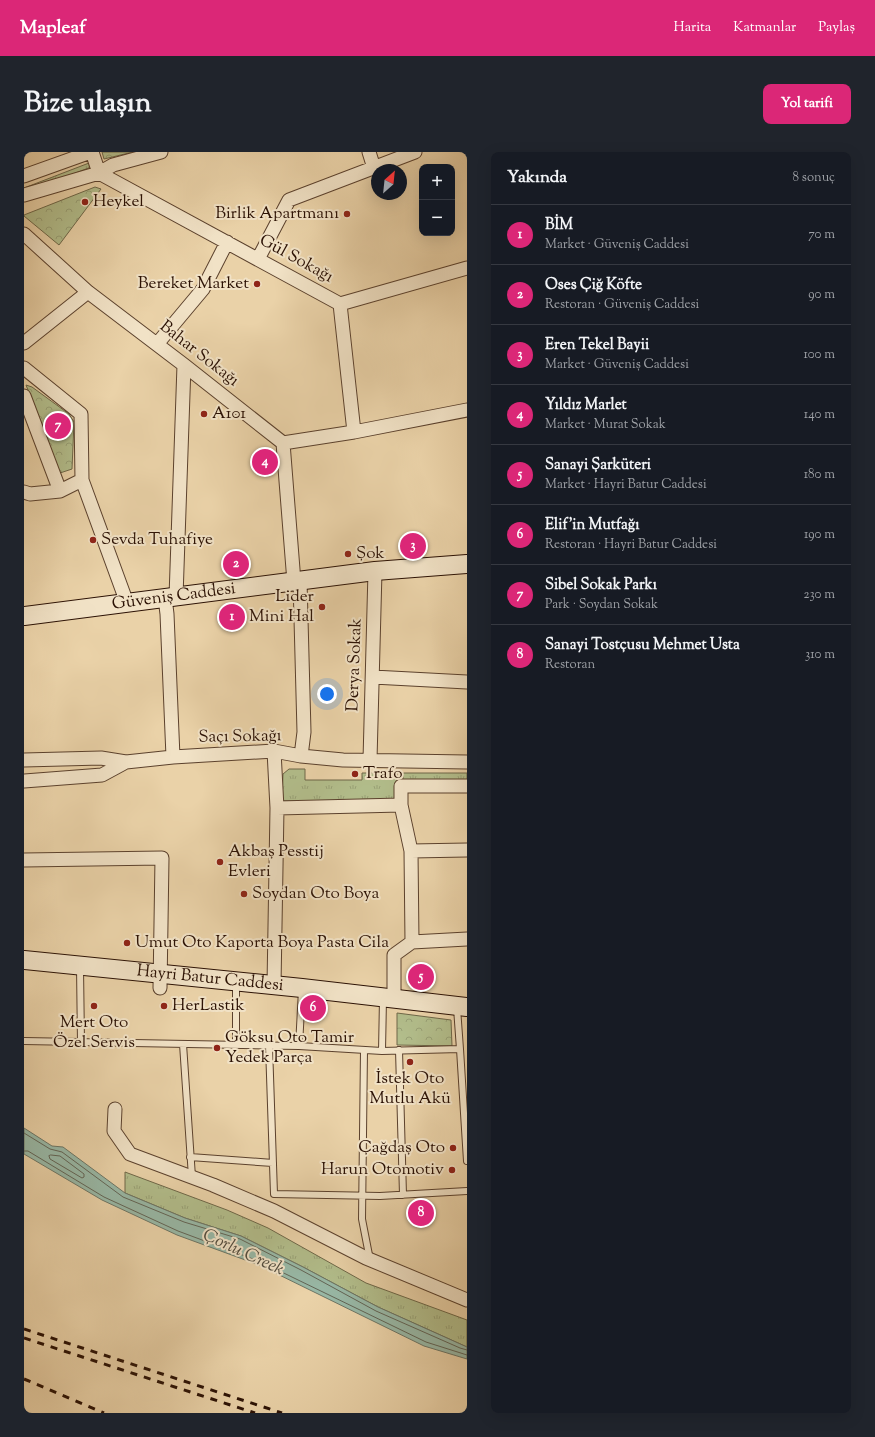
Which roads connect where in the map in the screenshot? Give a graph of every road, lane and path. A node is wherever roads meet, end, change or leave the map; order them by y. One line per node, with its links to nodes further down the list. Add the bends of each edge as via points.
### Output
1 (91, 152): 8 (street); 9 (street)
2 (161, 152): 8 (street, via 113,166)
3 (369, 152): 5 (street)
4 (415, 152): 6 (street)
5 (373, 164)
6 (384, 164)
7 (371, 169): 13 (street, via 289,200)
8 (99, 173): 10 (street); 12 (street, Gül Sokağı)
9 (24, 176)
10 (24, 195)
11 (24, 234): 15 (street, Bahar Sokağı)
12 (227, 242): 13 (street, Gül Sokağı); 18 (street, via 203,289)
13 (258, 259): 16 (street, Gül Sokağı)
14 (467, 268): 16 (street)
15 (88, 292): 17 (street); 18 (street, Bahar Sokağı)
16 (340, 304): 23 (street, Gül Sokağı)
17 (24, 343)
18 (157, 344): 19 (street, Bahar Sokağı)
19 (184, 365): 24 (street, Bahar Sokağı); 31 (street)
20 (24, 368): 25 (street, via 81,414)
21 (24, 396): 27 (street)
22 (467, 410): 23 (street)
23 (354, 432): 24 (street)
24 (283, 443): 30 (street)
25 (82, 480): 27 (street); 32 (street)
26 (24, 492): 27 (street)
27 (60, 492)
28 (467, 564): 29 (street, Güveniş Caddesi)
29 (375, 571): 30 (street, Güveniş Caddesi); 34 (street, Derya Sokak)
30 (297, 582): 31 (street, Güveniş Caddesi); 37 (street, via 304,732)
31 (170, 598): 32 (street, Güveniş Caddesi); 38 (street, via 167,614)
32 (127, 604): 33 (street, Güveniş Caddesi)
33 (24, 616)
34 (373, 677): 35 (street); 40 (street, Derya Sokak)
35 (467, 682)
36 (274, 751): 37 (street, Saçı Sokağı); 38 (street, Saçı Sokağı); 46 (street)
37 (301, 756): 40 (street, Saçı Sokağı)
38 (173, 757): 41 (street, Saçı Sokağı)
39 (24, 760): 41 (street, via 101,758)
40 (370, 760): 42 (street, Saçı Sokağı)
41 (126, 762): 43 (street, via 102,775)
42 (467, 762)
43 (24, 781)
44 (467, 786): 45 (street, via 401,786)
45 (401, 806): 46 (street); 47 (street)
46 (277, 808): 56 (street)
47 (411, 850): 48 (street); 51 (street)
48 (467, 850)
49 (24, 860): 54 (street, via 162,858)
50 (467, 939): 51 (street)
51 (412, 942): 58 (street, via 394,955)
52 (24, 960): 53 (street, Hayri Batur Caddesi)
53 (80, 966): 54 (street, Hayri Batur Caddesi); 61 (lane)
54 (160, 981): 55 (street, Hayri Batur Caddesi)
55 (236, 981): 56 (street, Hayri Batur Caddesi); 63 (lane)
56 (274, 985): 57 (street, Hayri Batur Caddesi)
57 (302, 988): 58 (street, Hayri Batur Caddesi); 65 (lane)
58 (388, 998): 59 (street, Hayri Batur Caddesi); 69 (lane)
59 (462, 1006): 66 (lane)
60 (24, 1042): 61 (lane)
61 (81, 1042): 62 (lane)
62 (183, 1044): 63 (lane); 71 (lane)
63 (236, 1045): 64 (lane)
64 (269, 1046): 65 (lane); 73 (lane)
65 (299, 1046): 67 (lane)
66 (460, 1049): 68 (lane); 72 (lane)
67 (364, 1050): 69 (lane); 77 (lane)
68 (399, 1050): 69 (lane); 76 (lane)
69 (382, 1051)
70 (115, 1109): 74 (street, via 114,1131 130,1154)
71 (190, 1157): 73 (lane); 74 (lane)
72 (467, 1161)
73 (273, 1163): 77 (lane, via 274,1194)
74 (192, 1177): 78 (street, via 274,1211)
75 (467, 1191): 76 (lane)
76 (403, 1195): 77 (lane)
77 (364, 1196): 78 (lane, via 362,1219)
78 (370, 1260): 79 (street)
79 (467, 1300)

